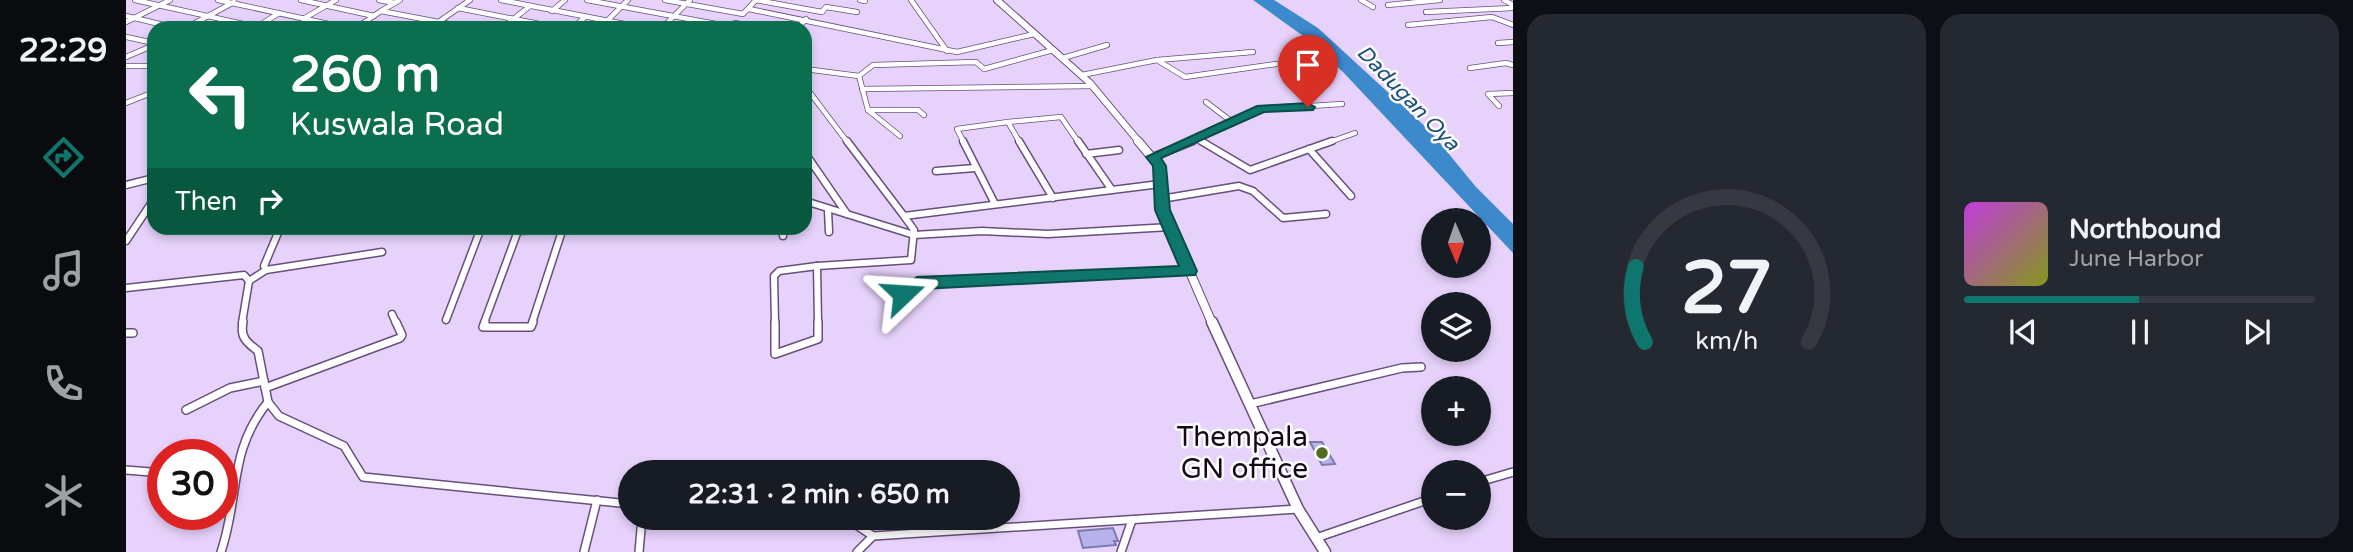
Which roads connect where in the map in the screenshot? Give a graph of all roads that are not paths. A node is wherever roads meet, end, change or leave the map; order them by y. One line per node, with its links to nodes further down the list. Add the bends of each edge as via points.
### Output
1 (135, 0): 24 (street)
2 (170, 0): 24 (street)
3 (218, 0): 22 (street)
4 (238, 0): 22 (street)
5 (301, 0): 25 (street)
6 (336, 0): 25 (street)
7 (379, 0): 20 (street)
8 (470, 0): 31 (street)
9 (501, 0): 26 (street)
10 (565, 0): 34 (street)
11 (587, 0): 27 (street)
12 (628, 0): 27 (street)
13 (665, 0): 21 (street)
14 (830, 0): 28 (street)
15 (911, 0): 74 (street)
16 (997, 0): 66 (street)
17 (1361, 0): 29 (street)
18 (1440, 0): 23 (street)
19 (1504, 0): 30 (street)
20 (397, 1): 33 (street)
21 (688, 2): 38 (street); 42 (street)
22 (232, 3): 37 (street); 40 (street)
23 (1388, 5)
24 (159, 6): 40 (street); 44 (street)
25 (326, 6): 41 (street); 46 (street)
26 (530, 6): 34 (street); 45 (street)
27 (623, 6): 42 (street); 59 (street)
28 (826, 7): 32 (street, via 822,12 756,0); 35 (street)
29 (1373, 7)
30 (1513, 7): 36 (street)
31 (458, 8): 45 (street); 55 (street)
32 (749, 9): 38 (street); 47 (street)
33 (381, 11): 41 (street); 54 (street)
34 (552, 11): 43 (street)
35 (857, 12)
36 (1426, 12)
37 (279, 13): 46 (street); 51 (street)
38 (743, 13): 62 (street)
39 (126, 16): 44 (street)
40 (208, 16): 49 (street); 50 (street)
41 (374, 16): 53 (street)
42 (675, 16): 60 (street); 61 (street)
43 (586, 17): 58 (street); 59 (street)
44 (134, 18): 48 (street); 63 (street)
45 (515, 18): 56 (street); 57 (street)
46 (303, 19): 52 (street)
47 (806, 19): 74 (street)
48 (147, 21)
49 (199, 21)
50 (230, 21)
51 (266, 21)
52 (313, 21)
53 (366, 21)
54 (434, 21)
55 (440, 21)
56 (511, 21)
57 (528, 21)
58 (581, 21)
59 (607, 21)
60 (670, 21)
61 (704, 21)
62 (737, 21)
63 (126, 22)
64 (1408, 25): 65 (street, via 1492,17)
65 (1513, 25)
66 (1034, 34): 73 (street); 74 (street, via 972,50)
67 (126, 37): 68 (street)
68 (147, 42)
69 (1513, 42): 70 (street)
70 (1498, 43)
71 (1107, 45): 77 (street)
72 (147, 47): 76 (street)
73 (1053, 50): 77 (street); 86 (street, via 984,69 976,62 873,65)
74 (947, 51)
75 (1253, 52): 78 (street)
76 (126, 57)
77 (1063, 58): 85 (street)
78 (1157, 60): 79 (street, via 1185,77); 85 (street)
79 (1276, 64)
80 (1513, 65): 83 (street)
81 (126, 66): 82 (street)
82 (147, 66)
83 (1470, 68)
84 (812, 70): 86 (street)
85 (1082, 75): 87 (street)
86 (859, 76): 88 (street)
87 (1092, 86): 88 (street); 106 (street)
88 (862, 89): 96 (street)
89 (1513, 93): 95 (street, via 1488,94)
90 (147, 95): 93 (street)
91 (812, 95): 123 (street)
92 (1206, 102): 99 (street)
93 (126, 103)
94 (1342, 104): 99 (street, via 1262,109)
95 (1499, 106)
96 (868, 110): 97 (street, via 918,110); 101 (street)
97 (924, 115)
98 (1008, 122): 105 (street, via 1061,117); 108 (street, via 957,129); 115 (street)
99 (1232, 122): 102 (street)
100 (1356, 133): 103 (street)
101 (900, 136)
102 (1197, 139): 103 (street, via 1250,170); 106 (street)
103 (1309, 149): 114 (street)
104 (1119, 150): 105 (street)
105 (1086, 154): 113 (street)
106 (1153, 157): 111 (street, via 1159,166)
107 (812, 163): 121 (street)
108 (975, 168): 109 (street); 118 (street)
109 (936, 171)
110 (147, 180): 112 (street)
111 (1160, 184): 113 (street); 116 (street)
112 (126, 185)
113 (1112, 190): 115 (street)
114 (1351, 196)
115 (1054, 198): 118 (street)
116 (1161, 199): 122 (street, via 1239,186 1253,191 1283,218); 124 (street)
117 (812, 203): 119 (street)
118 (995, 204): 123 (street)
119 (828, 209): 121 (street); 125 (street)
120 (147, 210): 131 (street)
121 (847, 214): 130 (street)
122 (1326, 214)
123 (904, 216): 130 (street)
124 (1170, 227): 130 (street); 135 (street)
125 (829, 232)
126 (277, 235): 134 (street)
127 (478, 235): 140 (street)
128 (516, 235): 129 (street, via 483,327 531,327)
129 (560, 235)
130 (914, 236): 133 (street, via 911,260 905,262)
131 (126, 241)
132 (382, 252): 134 (street)
133 (817, 265): 133 (street, via 775,275 775,354 818,339)
134 (266, 270): 136 (street)
135 (1189, 271): 138 (street, via 917,283); 144 (street)
136 (249, 281): 137 (street, via 233,274); 142 (street, via 241,332 257,351)
137 (126, 288)
138 (903, 294)
139 (392, 314): 142 (street, via 400,338)
140 (446, 320)
141 (1421, 367): 144 (street)
142 (265, 384): 143 (street); 145 (street, via 230,388)
143 (268, 401): 146 (street, via 257,412); 151 (street, via 279,416 344,446 363,477)
144 (1250, 404): 154 (street)
145 (186, 410)
146 (238, 450)
147 (126, 470): 148 (street)
148 (147, 472)
149 (1513, 472): 150 (street)
150 (1491, 478)
151 (597, 500): 153 (street); 162 (street)
152 (1421, 502): 160 (street)
153 (618, 503)
154 (1298, 509): 155 (street); 160 (street)
155 (1132, 520): 159 (street); 165 (street)
156 (230, 530): 161 (street)
157 (641, 530): 163 (street)
158 (864, 530): 159 (street)
159 (873, 536): 164 (street)
160 (1316, 538): 166 (street)
161 (221, 552)
162 (584, 552)
163 (639, 552)
164 (857, 552)
165 (1121, 552)
166 (1325, 552)

